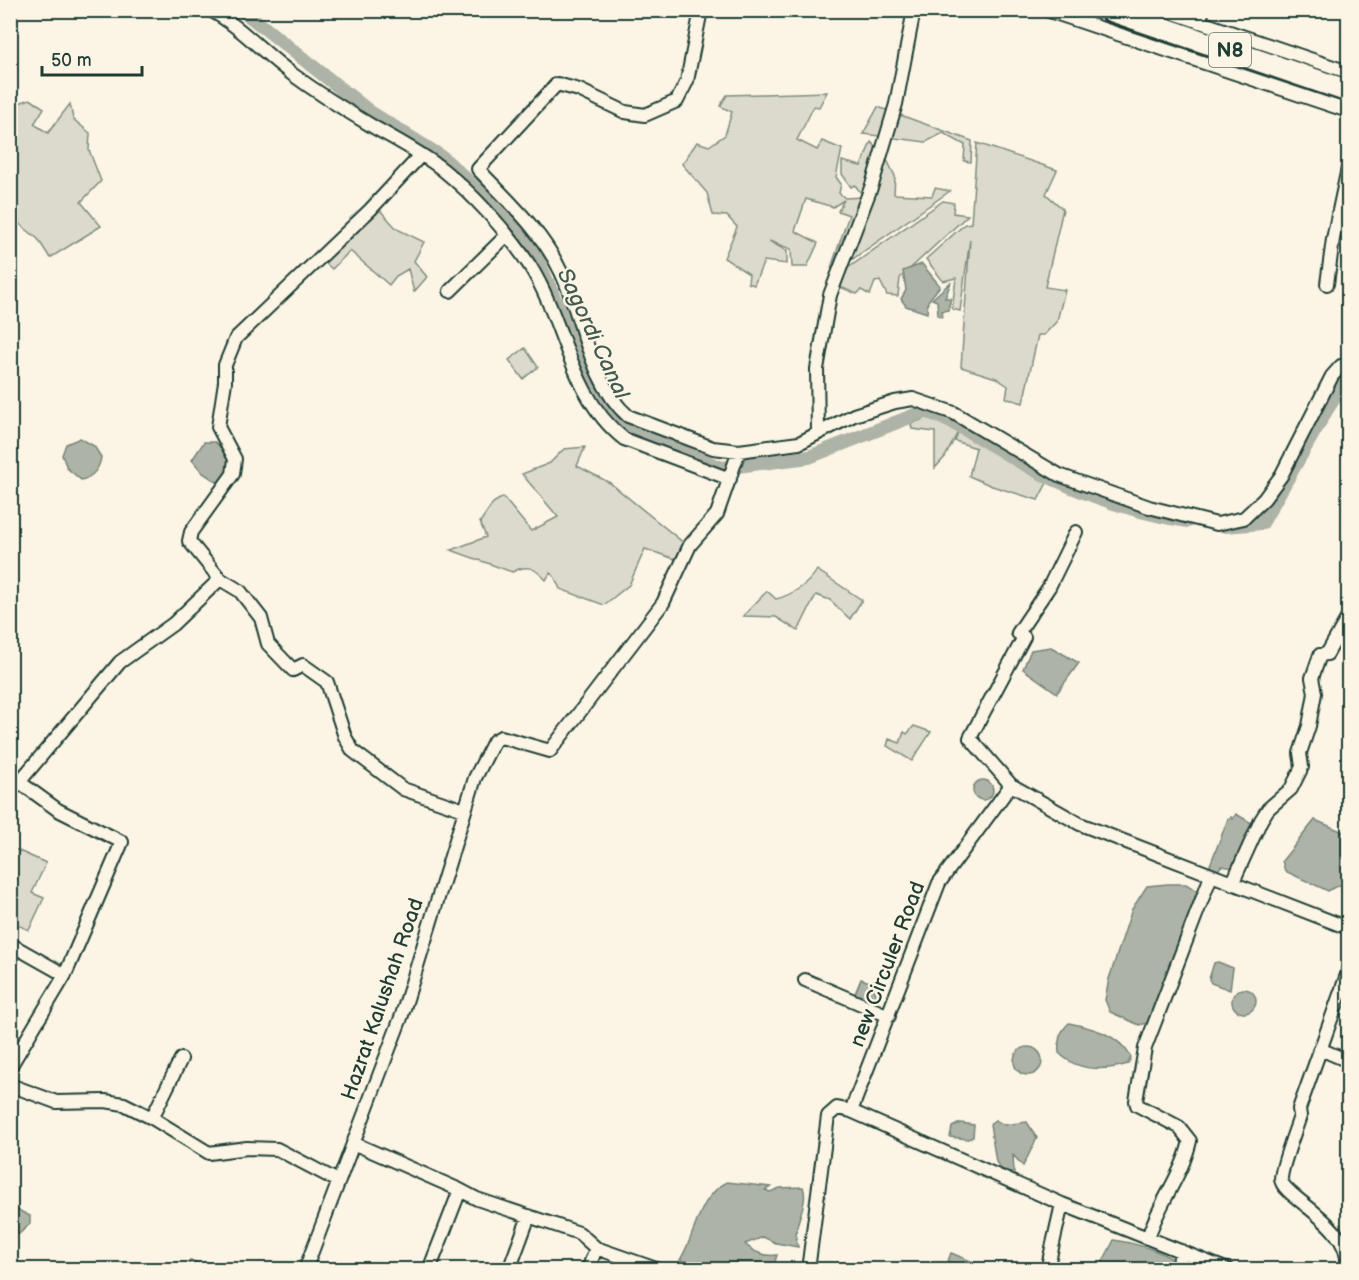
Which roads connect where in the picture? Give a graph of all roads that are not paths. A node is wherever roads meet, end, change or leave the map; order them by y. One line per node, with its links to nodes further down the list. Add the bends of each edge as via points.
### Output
1 (210, 10): 11 (street, via 290,73)
2 (701, 10): 18 (street, via 687,81 677,101 645,115 625,112 557,84 478,169 548,248 567,283 580,328 619,408 628,416 676,436 713,448)
3 (914, 10): 17 (street, via 896,104 872,185 830,295 817,369)
4 (1046, 10): 10 (street)
5 (1110, 10): 9 (highway, N8)
6 (1166, 10): 7 (street)
7 (1201, 16): 8 (street)
8 (1348, 72)
9 (1348, 90)
10 (1348, 111)
11 (421, 155): 13 (street, via 442,170); 21 (street, via 370,210 236,338 225,365 218,427 235,459 233,474 191,532 189,541)
12 (1348, 168): 14 (street)
13 (506, 236): 15 (street); 19 (street, via 538,282 576,373 599,416 624,439)
14 (1327, 284)
15 (450, 291)
16 (1348, 365): 17 (street, via 1341,366 1332,376 1281,476 1264,500 1244,518 1217,524 1149,507 1059,475 954,413 913,399 875,408)
17 (818, 432): 18 (street, via 799,443)
18 (739, 451): 19 (street)
19 (730, 479): 26 (street, Hazrat Kalushah Road, via 717,514 690,545 663,603 550,751 509,737 494,741)
20 (1076, 532): 24 (street, via 1049,587 1018,633 1024,637 970,738)
21 (220, 579): 23 (street, via 173,624 120,662); 26 (street, via 240,591 261,618 268,644 284,661 294,670 303,665 327,682 353,751 403,789)
22 (1348, 617): 28 (street, via 1327,654 1320,655 1312,674 1315,693 1300,753 1302,767 1291,789 1264,814)
23 (18, 781): 25 (street); 32 (street, via 58,810 122,843)
24 (1011, 785): 27 (street, via 1080,824); 34 (street, new Circuler Road, via 939,883)
25 (10, 793)
26 (464, 810): 42 (street, Hazrat Kalushah Road, via 402,1015)
27 (1211, 876): 28 (street); 47 (street, via 1145,1048 1137,1105 1179,1126 1190,1141)
28 (1232, 884): 29 (street)
29 (1348, 928)
30 (10, 944): 32 (street)
31 (1348, 972): 35 (street)
32 (64, 975): 38 (street)
33 (805, 980): 34 (street)
34 (889, 1016): 40 (street, new Circuler Road)
35 (1320, 1049): 37 (street); 59 (street, via 1281,1179 1285,1190 1316,1212 1335,1233 1343,1245)
36 (181, 1059): 41 (street)
37 (1348, 1061)
38 (10, 1067)
39 (10, 1085): 41 (street, via 56,1102 124,1104)
40 (851, 1111): 45 (street); 55 (street, via 837,1108 828,1116)
41 (152, 1118): 43 (street, via 209,1153 277,1149)
42 (353, 1143): 43 (street, Hazrat Kalushah Road); 44 (street)
43 (338, 1181): 50 (street, Hazrat Kalushah Road)
44 (460, 1190): 46 (street); 51 (street)
45 (1062, 1204): 47 (street); 56 (street)
46 (529, 1216): 48 (street, via 579,1233); 52 (street)
47 (1148, 1238): 49 (street)
48 (596, 1248): 53 (street); 54 (street)
49 (1181, 1251): 57 (street); 58 (street)
50 (304, 1269)
51 (429, 1269)
52 (509, 1269)
53 (588, 1269)
54 (659, 1269)
55 (808, 1269)
56 (1047, 1269)
57 (1178, 1269)
58 (1228, 1269)
59 (1347, 1269)

